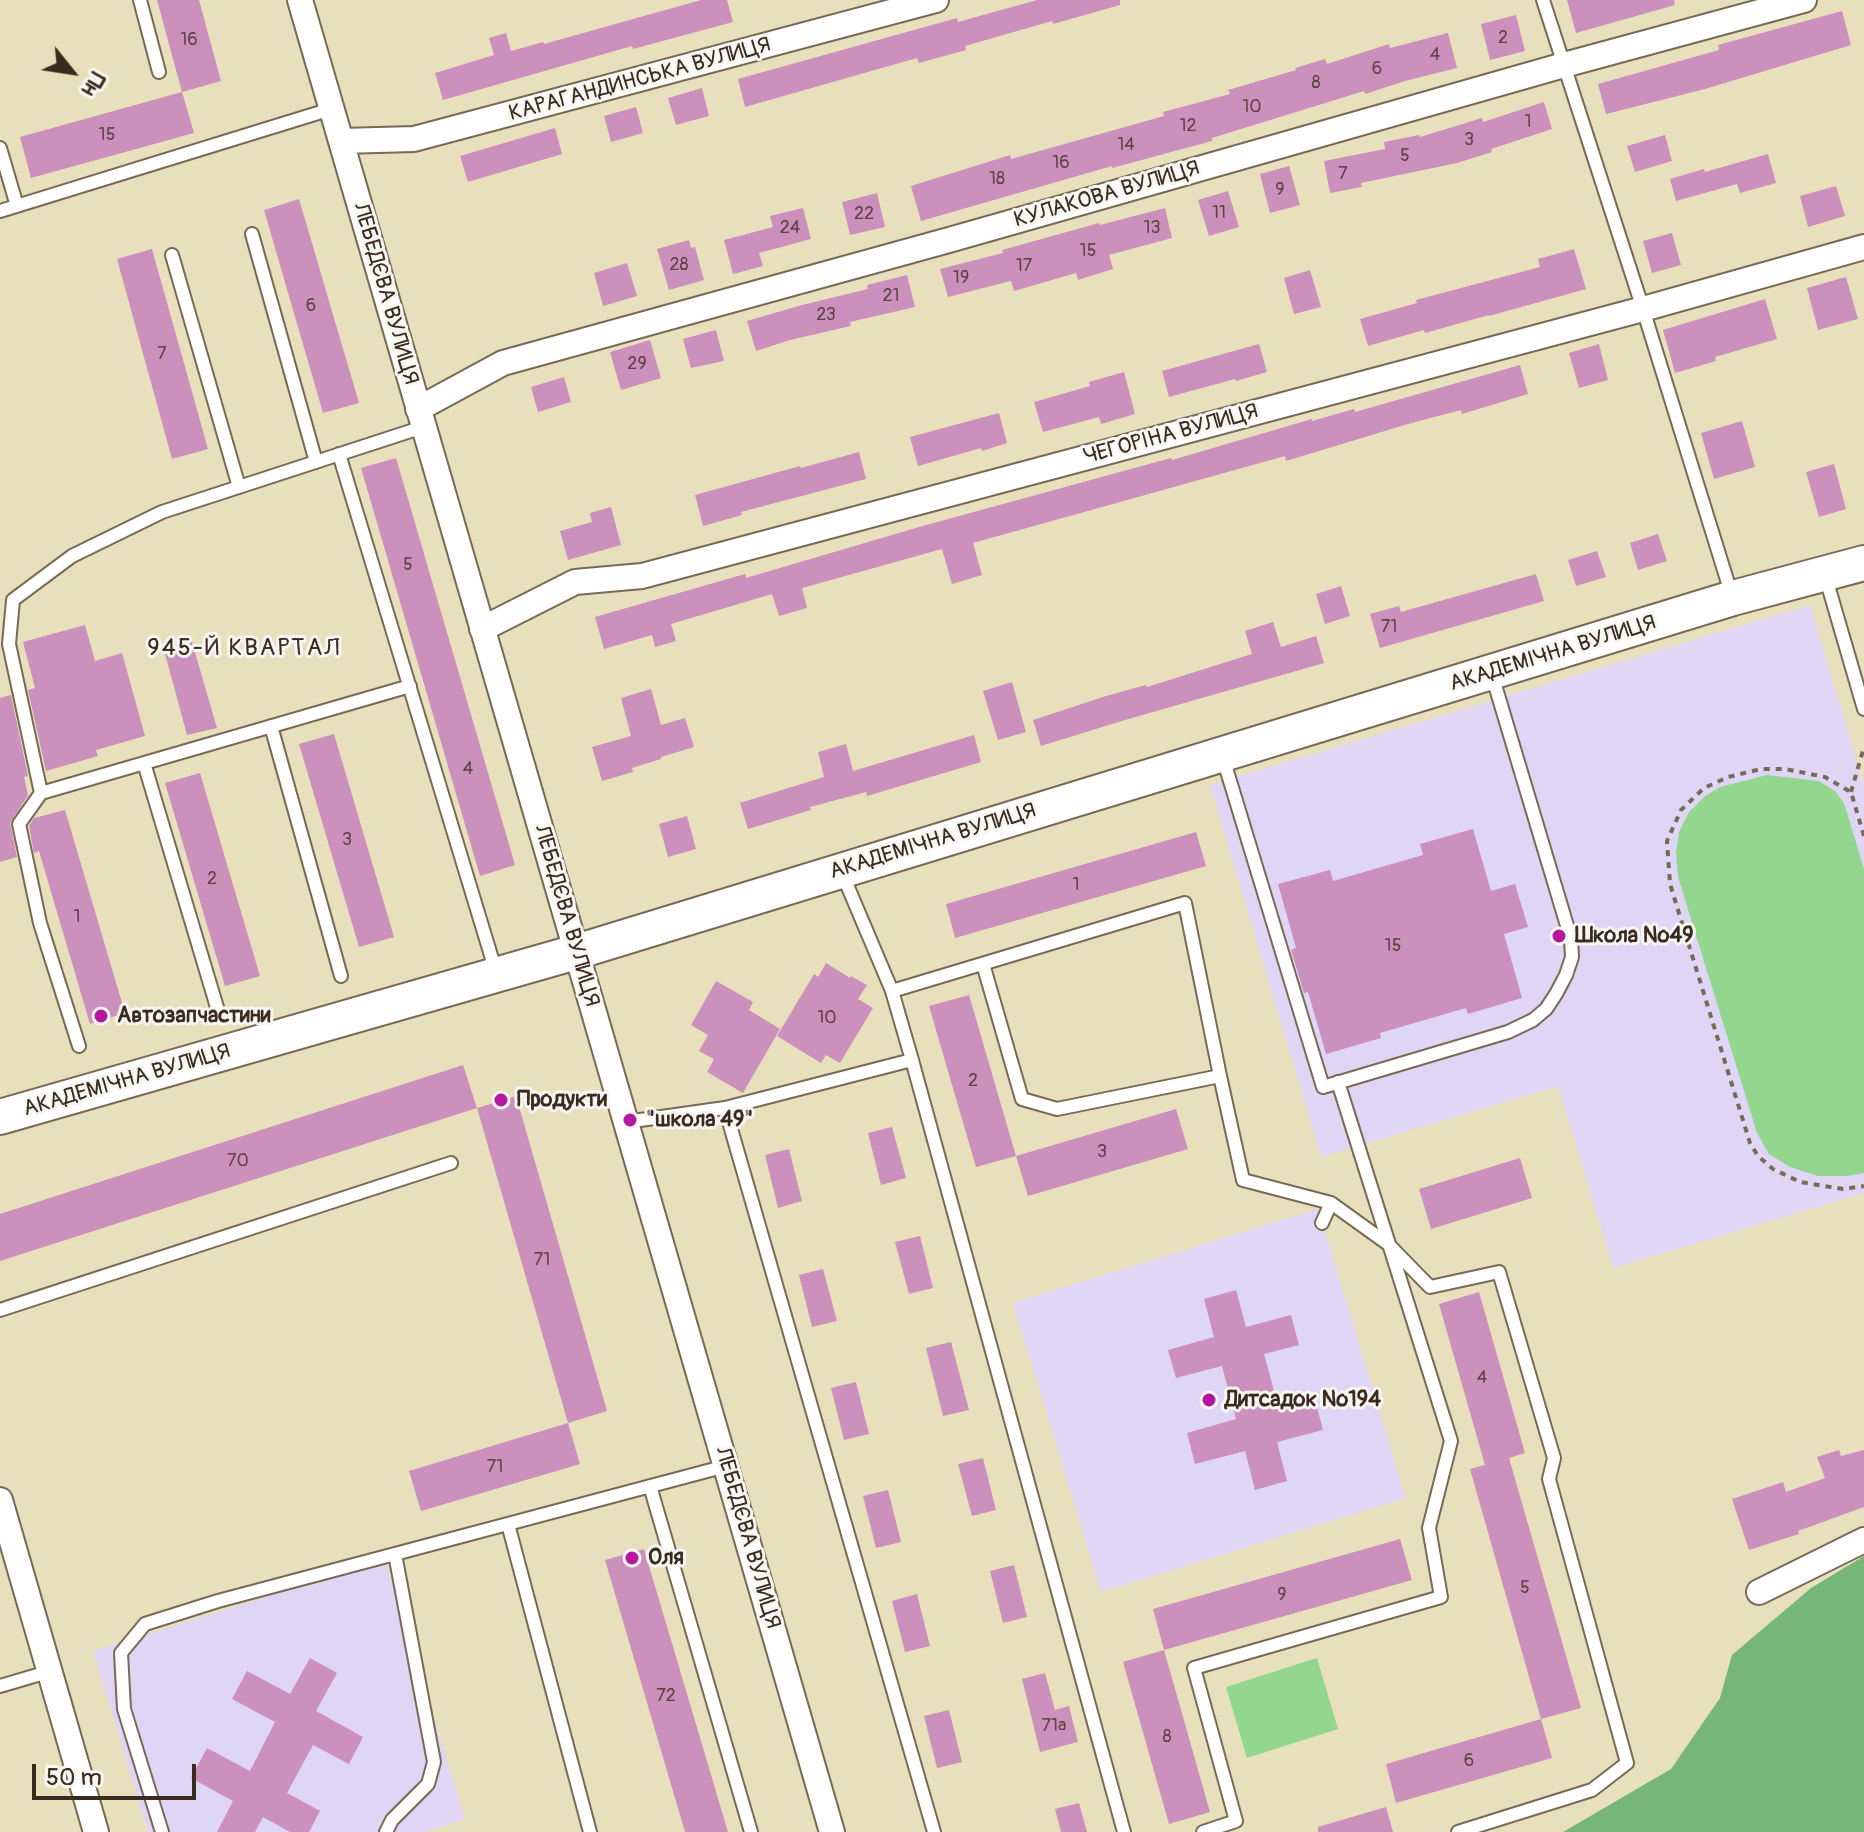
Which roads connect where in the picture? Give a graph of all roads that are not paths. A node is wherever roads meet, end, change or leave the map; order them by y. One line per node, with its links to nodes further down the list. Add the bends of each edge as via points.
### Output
1 (140, 0): 7 (lane)
2 (300, 0): 8 (street, ЛЕБЕДЄВА ВУЛИЦЯ)
3 (936, 0): 9 (street, КАРАГАНДИНСЬКА ВУЛИЦЯ, via 414,139)
4 (1543, 0): 6 (lane)
5 (1804, 0): 6 (street, КУЛАКОВА ВУЛИЦЯ)
6 (1564, 65): 16 (lane); 17 (street, КУЛАКОВА ВУЛИЦЯ, via 503,363)
7 (159, 72)
8 (331, 109): 9 (street, ЛЕБЕДЄВА ВУЛИЦЯ); 11 (lane)
9 (341, 141): 17 (street, ЛЕБЕДЄВА ВУЛИЦЯ)
10 (0, 148): 11 (lane)
11 (17, 206): 12 (lane)
12 (0, 211)
13 (252, 234): 19 (lane)
14 (1864, 247): 16 (street, ЧЕГОРІНА ВУЛИЦЯ)
15 (172, 255): 20 (lane)
16 (1643, 309): 23 (lane); 24 (street, ЧЕГОРІНА ВУЛИЦЯ, via 642,576 575,582)
17 (421, 418): 18 (lane); 24 (street, ЛЕБЕДЄВА ВУЛИЦЯ)
18 (339, 454): 19 (lane); 27 (lane)
19 (316, 462): 20 (lane)
20 (239, 487): 25 (lane, via 162,512 72,556 13,600)
21 (1864, 563): 22 (main road, АКАДЕМІЧНА ВУЛИЦЯ)
22 (1825, 575): 23 (main road, АКАДЕМІЧНА ВУЛИЦЯ); 28 (lane)
23 (1733, 598): 26 (main road, АКАДЕМІЧНА ВУЛИЦЯ)
24 (482, 629): 34 (street, ЛЕБЕДЄВА ВУЛИЦЯ)
25 (4, 646): 32 (lane)
26 (1491, 672): 30 (main road, АКАДЕМІЧНА ВУЛИЦЯ); 43 (lane, via 1571,939 1566,975 1546,1009 1508,1032)
27 (410, 686): 29 (lane); 36 (lane)
28 (1864, 709)
29 (271, 726): 31 (lane); 37 (lane)
30 (1222, 755): 33 (main road, АКАДЕМІЧНА ВУЛИЦЯ); 43 (lane, via 1323,1087)
31 (144, 763): 32 (lane); 39 (lane)
32 (41, 793): 40 (lane, via 19,824 40,923)
33 (841, 870): 34 (main road, АКАДЕМІЧНА ВУЛИЦЯ); 38 (lane)
34 (576, 952): 36 (main road, АКАДЕМІЧНА ВУЛИЦЯ); 46 (street, ЛЕБЕДЄВА ВУЛИЦЯ)
35 (983, 964): 38 (lane); 42 (lane, via 1022,1099 1057,1109); 42 (lane, via 1185,903)
36 (497, 974): 45 (main road, АКАДЕМІЧНА ВУЛИЦЯ)
37 (341, 976)
38 (892, 991): 41 (lane)
39 (219, 1014)
40 (79, 1046)
41 (912, 1060): 44 (lane); 68 (lane)
42 (1220, 1076): 48 (lane, via 1243,1180)
43 (1338, 1082): 50 (lane)
44 (725, 1108): 46 (lane); 67 (lane)
45 (0, 1117)
46 (626, 1122): 52 (street, ЛЕБЕДЄВА ВУЛИЦЯ)
47 (451, 1163): 51 (lane)
48 (1331, 1203): 49 (lane); 50 (lane)
49 (1322, 1223)
50 (1388, 1244): 69 (lane, via 1451,1441 1429,1528 1441,1597 1194,1668 1236,1821); 70 (lane, via 1430,1287 1499,1272 1554,1458 1549,1479 1627,1763 1592,1790)
51 (0, 1310)
52 (726, 1466): 53 (lane); 66 (street, ЛЕБЕДЄВА ВУЛИЦЯ)
53 (650, 1486): 55 (lane); 65 (lane)
54 (0, 1500): 59 (street)
55 (508, 1524): 57 (lane); 64 (lane)
56 (1864, 1540): 58 (street)
57 (395, 1554): 62 (lane, via 145,1624 121,1653 124,1709); 63 (lane, via 434,1762 428,1784)
58 (1759, 1592)
59 (51, 1671): 60 (lane); 61 (street)
60 (0, 1686)
61 (96, 1832)
62 (162, 1832)
63 (386, 1832)
64 (590, 1832)
65 (751, 1832)
66 (832, 1832)
67 (934, 1832)
68 (1124, 1832)
69 (1203, 1832)
70 (1458, 1832)

